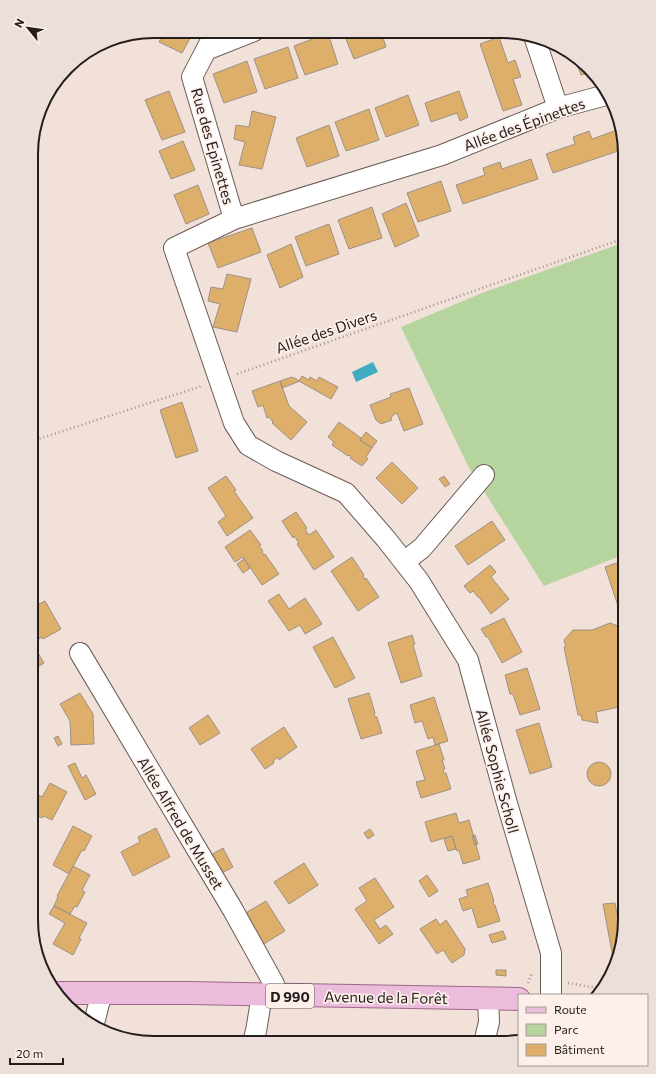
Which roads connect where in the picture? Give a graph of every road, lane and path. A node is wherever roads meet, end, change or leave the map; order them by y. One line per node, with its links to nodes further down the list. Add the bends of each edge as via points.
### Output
1 (212, 38): 4 (street, Rue des Epinettes)
2 (236, 38): 4 (street)
3 (535, 43): 6 (street)
4 (206, 50): 7 (street, Rue des Epinettes, via 192,77)
5 (602, 96): 6 (street, Allée des Épinettes)
6 (558, 108): 7 (street, Allée des Épinettes, via 442,155)
7 (234, 219): 9 (street, Allée Sophie Scholl, via 174,248)
8 (618, 240): 9 (path, Allée des Divers)
9 (220, 380): 10 (path, Allée des Divers); 12 (street, Allée Sophie Scholl, via 234,423 248,445 276,461 346,493)
10 (38, 438)
11 (484, 475): 12 (street, via 422,548)
12 (404, 562): 18 (street, Allée Sophie Scholl, via 419,581 468,660 551,953)
13 (80, 653): 19 (street, Allée Alfred de Musset, via 233,910 274,984)
14 (533, 966): 15 (path)
15 (523, 991): 20 (main road, Avenue de la Forêt / D 990)
16 (102, 992): 17 (main road, Avenue de la Forêt / D 990); 19 (main road, Avenue de la Forêt / D 990); 21 (street)
17 (64, 993)
18 (551, 994)
19 (268, 995): 20 (main road, Avenue de la Forêt / D 990); 22 (street)
20 (488, 998): 23 (street, via 490,1022)
21 (95, 1019)
22 (254, 1036)
23 (486, 1036)

